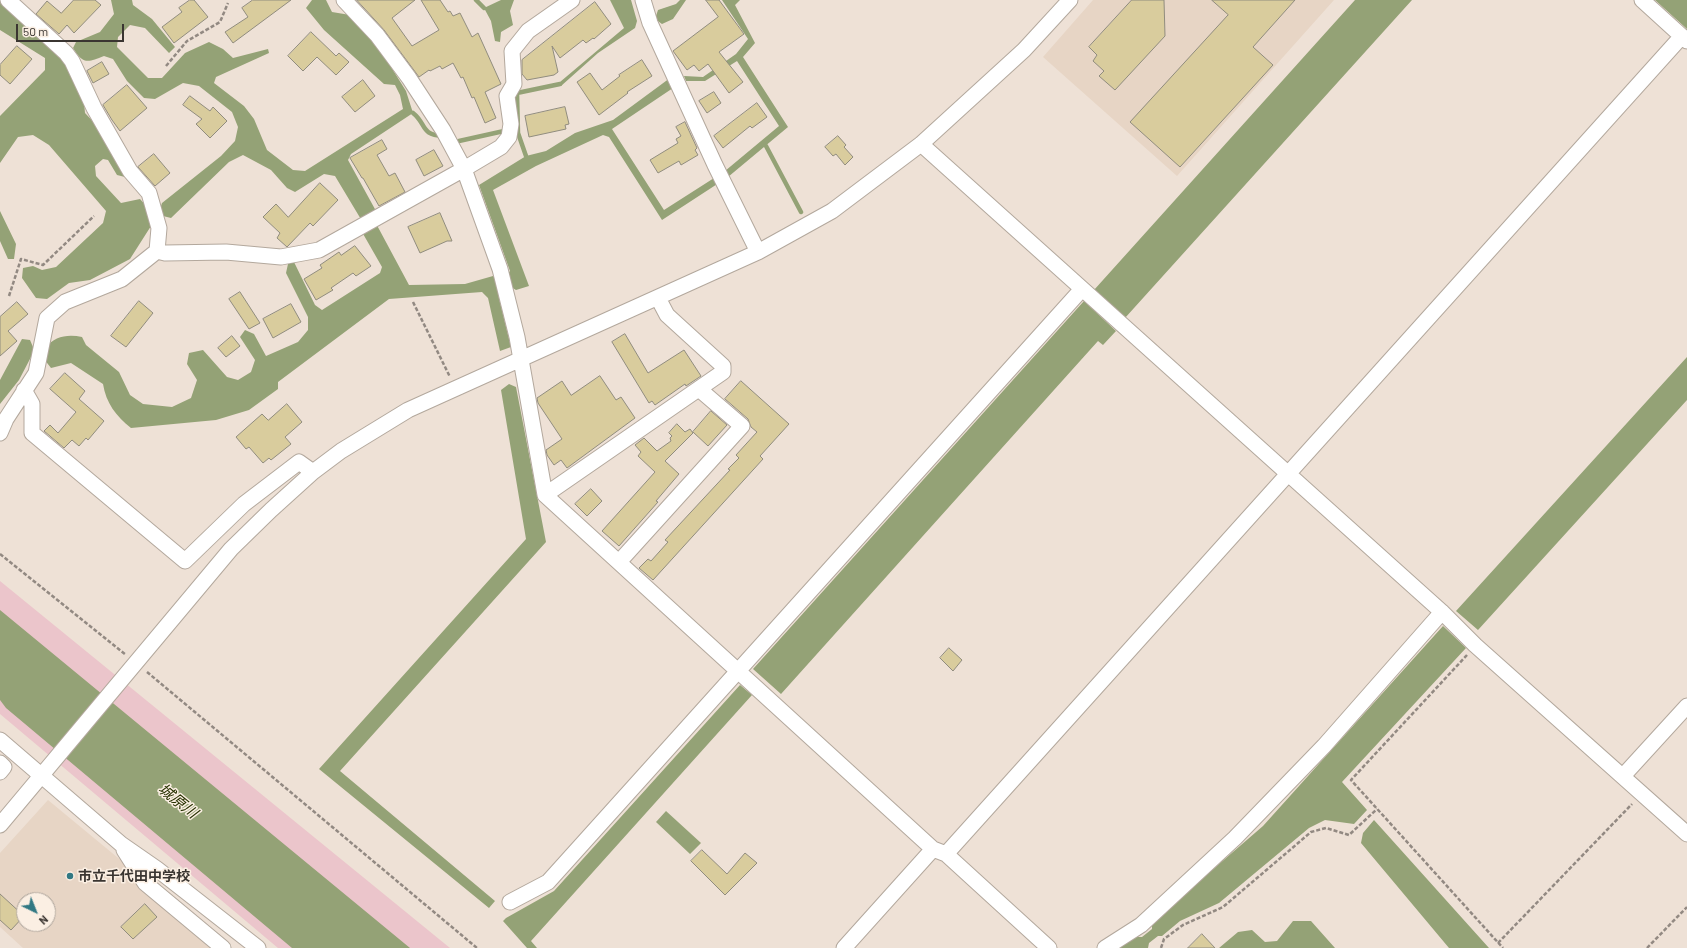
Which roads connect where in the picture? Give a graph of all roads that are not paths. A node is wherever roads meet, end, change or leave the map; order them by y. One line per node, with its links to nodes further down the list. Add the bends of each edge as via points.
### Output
1 (8, 0): 10 (street, via 72,61 94,108 130,171 149,192 159,228)
2 (344, 0): 9 (street, via 377,35 409,78 444,130)
3 (572, 0): 9 (street, via 528,31 512,51 514,84 507,96 511,124 509,137 501,147)
4 (643, 0): 11 (street, via 650,23)
5 (1070, 0): 8 (street, via 1024,50)
6 (1642, 0): 7 (street)
7 (1685, 38): 19 (street)
8 (921, 144): 11 (street, via 832,211); 12 (street)
9 (464, 169): 10 (street, via 319,250 281,257 226,252); 14 (street, via 500,269)
10 (157, 251): 16 (street, via 122,279 65,302 47,318 36,373)
11 (758, 252): 13 (street)
12 (1082, 289): 19 (street); 23 (street)
13 (658, 298): 14 (street); 15 (street, via 667,316 724,366 723,372)
14 (521, 358): 18 (street, via 408,410 340,451); 20 (street)
15 (699, 389): 20 (street); 21 (street, via 742,426)
16 (24, 390): 17 (street); 18 (street, via 32,404 32,433 185,561 244,504 299,462)
17 (0, 433)
18 (313, 472): 28 (street, via 231,549)
19 (1288, 474): 22 (street); 33 (street)
20 (545, 495): 21 (street)
21 (619, 562): 23 (street)
22 (1442, 612): 29 (street, via 1475,645); 39 (street, via 1324,746 1235,838 1141,925)
23 (738, 671): 33 (street); 34 (street, via 548,882)
24 (1687, 706): 29 (street)
25 (0, 740): 28 (street)
26 (0, 763): 27 (street, via 4,767)
27 (0, 772)
28 (41, 776): 30 (street); 32 (street)
29 (1623, 776): 31 (street)
30 (0, 825)
31 (1687, 834)
32 (121, 844): 35 (street, via 145,883); 36 (street)
33 (939, 851): 37 (street); 38 (street)
34 (510, 902)
35 (223, 948)
36 (258, 948)
37 (844, 948)
38 (1049, 948)
39 (1105, 948)

